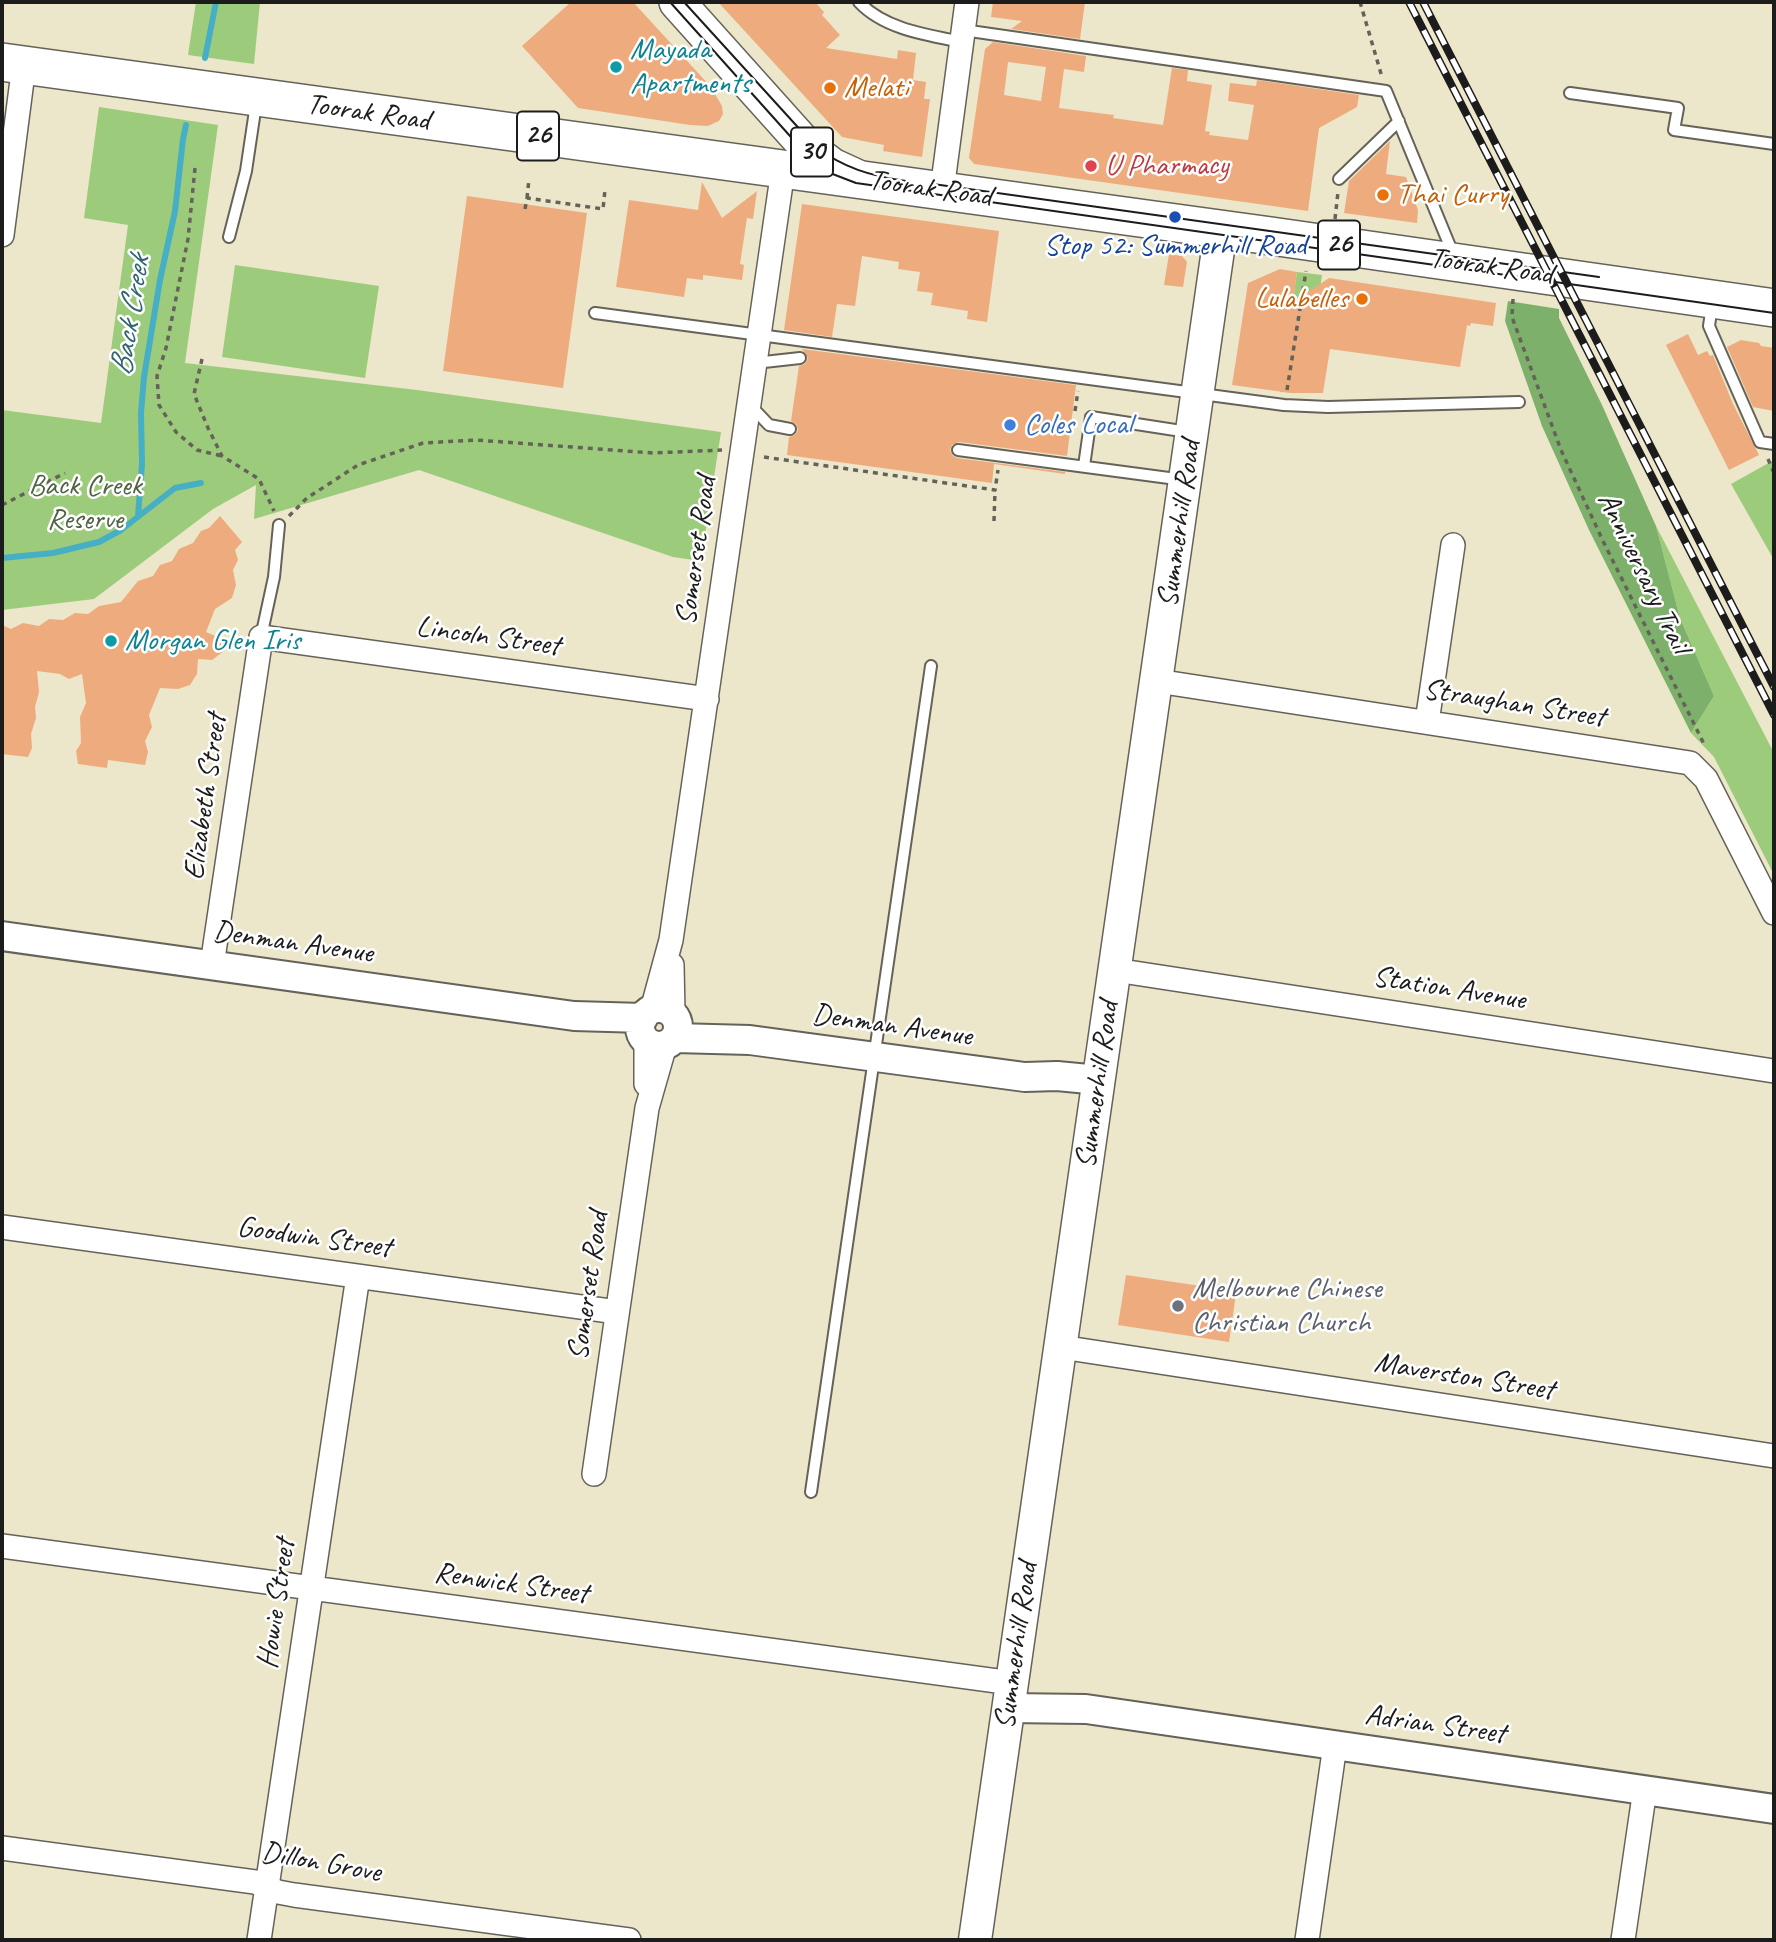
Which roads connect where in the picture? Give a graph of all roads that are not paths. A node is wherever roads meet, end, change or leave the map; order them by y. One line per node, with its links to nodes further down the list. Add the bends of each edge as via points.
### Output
1 (677, 2): 8 (main road, 30)
2 (859, 2): 4 (lane, via 888,23 938,37)
3 (967, 2): 4 (street)
4 (962, 36): 9 (lane, via 1387,91); 15 (street)
5 (13, 64): 7 (highway, Toorak Road / 26); 17 (street)
6 (1570, 93): 10 (lane, via 1678,108 1674,130)
7 (257, 97): 11 (highway, Toorak Road / 26); 18 (lane, via 246,171)
8 (769, 105): 11 (main road, via 765,147 752,157); 14 (main road, 30, via 816,155 840,171)
9 (1399, 121): 13 (lane); 19 (lane)
10 (1774, 144)
11 (731, 163): 12 (highway, Toorak Road / 26)
12 (783, 170): 14 (highway, Toorak Road / 26); 23 (street, Somerset Road)
13 (1339, 179)
14 (869, 181): 15 (highway, Toorak Road / 26)
15 (942, 190): 16 (highway, Toorak Road / 26)
16 (1221, 229): 19 (highway, Toorak Road / 26); 26 (main road, Summerhill Road)
17 (2, 235)
18 (229, 237)
19 (1457, 262): 20 (highway, Toorak Road / 26)
20 (1713, 299): 21 (highway, Toorak Road / 26); 31 (lane, via 1709,326 1760,442)
21 (1774, 308)
22 (596, 313): 23 (lane)
23 (759, 335): 25 (street, Somerset Road); 26 (lane)
24 (800, 358): 25 (lane)
25 (755, 363): 28 (street, Somerset Road)
26 (1199, 393): 27 (lane, via 1328,407); 30 (main road, Summerhill Road)
27 (1519, 401)
28 (750, 405): 29 (lane, via 769,425); 40 (street, Somerset Road)
29 (790, 429)
30 (1194, 433): 33 (lane, via 1091,417); 34 (main road, Summerhill Road)
31 (1774, 443)
32 (958, 450): 33 (lane)
33 (1084, 466): 34 (lane)
34 (1186, 481): 39 (main road, Summerhill Road)
35 (279, 525): 37 (lane)
36 (1453, 545): 41 (street)
37 (261, 637): 40 (street, Lincoln Street); 44 (street, Elizabeth Street)
38 (931, 666): 47 (lane)
39 (1157, 681): 41 (street, Straughan Street); 45 (main road, Summerhill Road)
40 (707, 699): 46 (street, Somerset Road)
41 (1427, 722): 42 (street, Straughan Street, via 1690,763 1706,779)
42 (1774, 913)
43 (2, 936): 44 (street, Denman Avenue)
44 (212, 965): 46 (street, Denman Avenue)
45 (1115, 970): 48 (street, Station Avenue); 49 (main road, Summerhill Road)
46 (659, 1027): 47 (street, Denman Avenue); 52 (street, Somerset Road)
47 (872, 1057): 49 (street, Denman Avenue, via 1025,1077 1057,1076); 56 (lane)
48 (1774, 1071)
49 (1098, 1086): 53 (main road, Summerhill Road)
50 (2, 1227): 51 (street, Goodwin Street)
51 (358, 1276): 52 (street, Goodwin Street); 58 (street, Howie Street)
52 (617, 1312): 55 (street, Somerset Road)
53 (1060, 1347): 54 (street, Maverston Street); 59 (main road, Summerhill Road)
54 (1774, 1456)
55 (594, 1474)
56 (811, 1492)
57 (2, 1546): 58 (street, Renwick Street)
58 (311, 1588): 59 (street, Renwick Street); 64 (street, Howie Street)
59 (1010, 1692): 60 (street, Adrian Street, via 1086,1709); 67 (main road, Summerhill Road)
60 (1335, 1745): 61 (street, Adrian Street); 68 (street)
61 (1644, 1789): 62 (street, Adrian Street); 69 (street)
62 (1774, 1809)
63 (2, 1848): 64 (street, Dillon Grove)
64 (267, 1887): 65 (street, Howie Street); 66 (street, Dillon Grove, via 294,1895)
65 (260, 1940)
66 (629, 1940)
67 (975, 1940)
68 (1307, 1940)
69 (1623, 1940)

